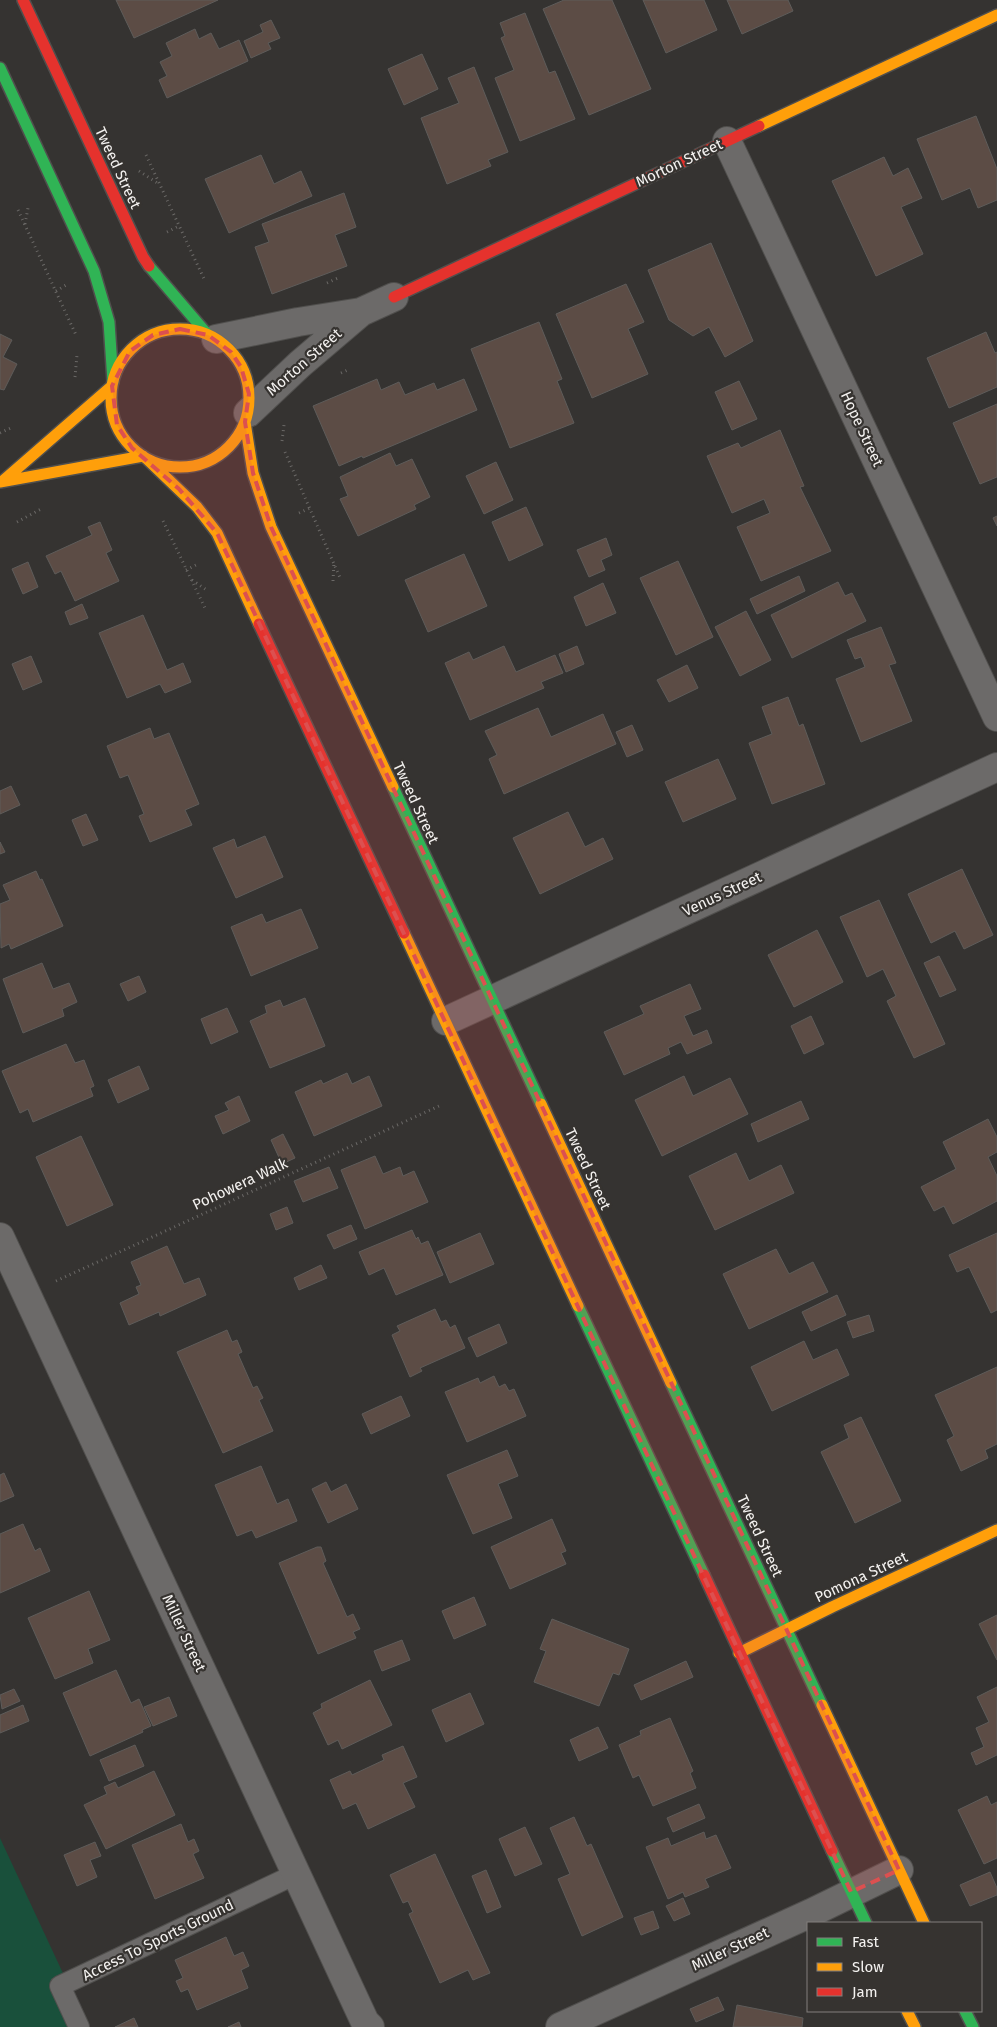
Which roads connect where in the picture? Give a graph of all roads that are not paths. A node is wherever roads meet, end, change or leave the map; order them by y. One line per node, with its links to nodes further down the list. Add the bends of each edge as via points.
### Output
1 (23, 0): 7 (main road, Tweed Street, via 149,268)
2 (997, 14): 4 (main road, Morton Street)
3 (0, 68): 8 (main road, via 94,271 108,322)
4 (727, 141): 5 (main road, Morton Street); 12 (street, Hope Street)
5 (394, 297): 6 (street, Morton Street)
6 (362, 312): 7 (street, Morton Street); 9 (street, Morton Street, via 294,370)
7 (212, 337): 8 (main road, via 180,329 153,335 124,358); 9 (main road, via 231,352 242,367 249,394)
8 (112, 385): 10 (main road, via 117,425 128,442); 11 (main road)
9 (246, 417): 10 (main road, via 230,447 205,463 175,467); 14 (main road, Tweed Street, via 256,482 271,527)
10 (145, 457): 11 (main road); 15 (main road, via 197,507 217,533)
11 (2, 481)
12 (997, 717)
13 (997, 767): 14 (street, Venus Street)
14 (492, 1000): 15 (street, Venus Street); 18 (main road, Tweed Street)
15 (446, 1021): 19 (main road)
16 (0, 1237): 21 (street, Miller Street)
17 (997, 1530): 18 (main road, Pomona Street)
18 (787, 1629): 19 (main road, Pomona Street); 20 (main road, Tweed Street)
19 (739, 1653): 22 (main road)
20 (899, 1870): 22 (street, Miller Street); 24 (main road, Tweed Street)
21 (296, 1874): 27 (lane, Access To Sports Ground, via 60,1986); 28 (street, Miller Street)
22 (851, 1892): 23 (main road); 29 (street, Miller Street)
23 (866, 1922)
24 (924, 1922)
25 (908, 2012): 30 (main road)
26 (966, 2012): 31 (main road)
27 (80, 2027)
28 (370, 2027)
29 (560, 2027)
30 (915, 2027)
31 (973, 2027)

